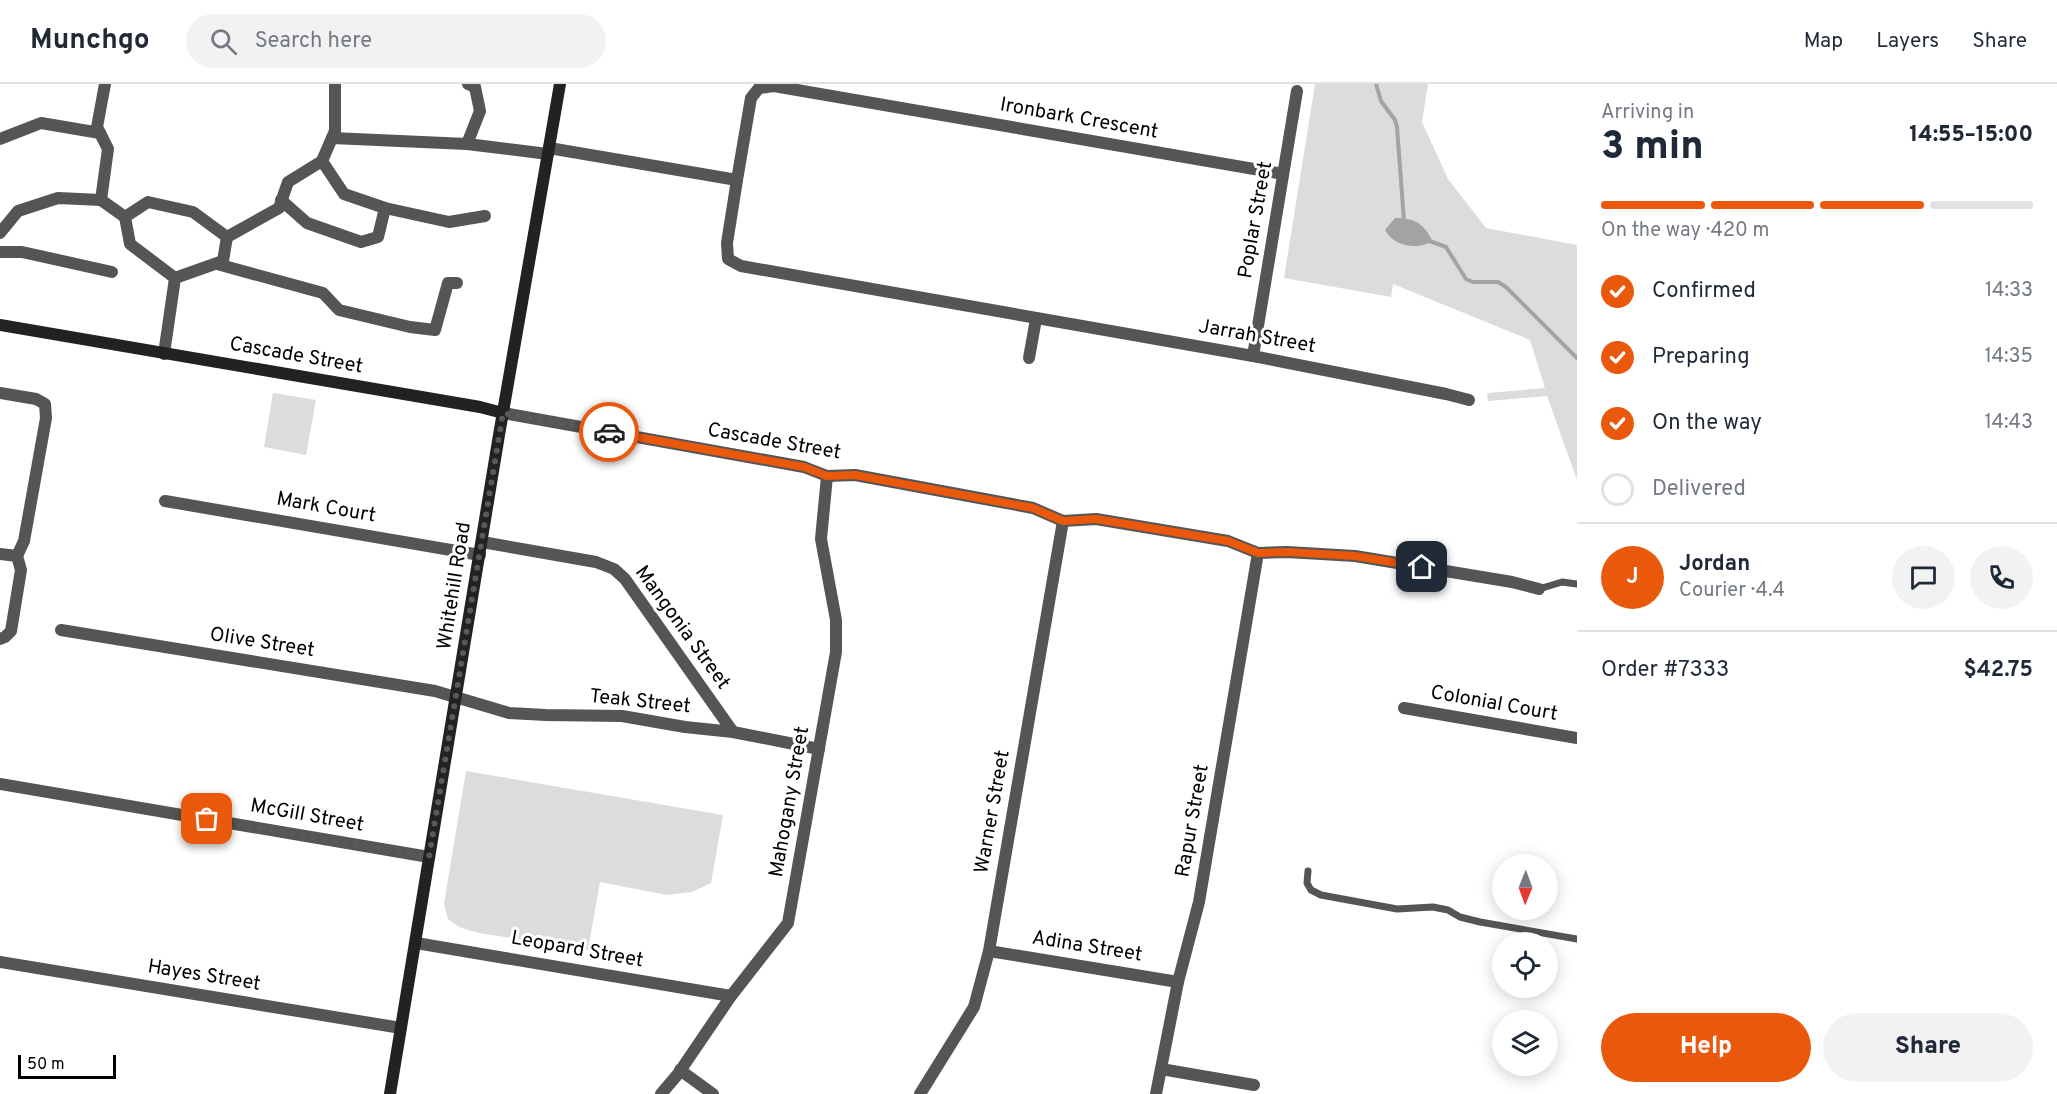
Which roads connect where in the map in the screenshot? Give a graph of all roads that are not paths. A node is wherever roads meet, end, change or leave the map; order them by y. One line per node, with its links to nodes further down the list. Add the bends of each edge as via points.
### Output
1 (105, 84): 6 (street, via 97,127)
2 (335, 84): 7 (street)
3 (468, 84): 9 (street, via 475,87 480,111)
4 (560, 84): 10 (street, Whitehill Road)
5 (1297, 91): 12 (street, Poplar Street)
6 (100, 134): 8 (street, via 41,123); 14 (street, via 108,150)
7 (332, 138): 9 (street); 11 (street)
8 (0, 139)
9 (467, 144): 10 (street)
10 (549, 151): 13 (street); 33 (street, Whitehill Road)
11 (322, 161): 15 (street, via 288,182); 16 (street, via 344,194)
12 (1283, 174): 13 (street, Ironbark Crescent, via 774,86 759,88 751,98); 29 (street, Poplar Street)
13 (738, 180): 26 (street, Jarrah Street, via 727,243 728,259 741,266)
14 (101, 200): 18 (street); 19 (street, via 58,198 18,212)
15 (281, 200): 16 (street, via 308,223 361,242 378,237); 20 (street, via 279,208)
16 (385, 208): 17 (street, via 449,222)
17 (485, 216)
18 (125, 218): 20 (street, via 148,202 193,212); 24 (street, via 130,244)
19 (0, 233)
20 (226, 237): 22 (street, via 223,261)
21 (0, 252): 23 (street, via 22,252)
22 (217, 264): 24 (street); 25 (street, via 323,293 339,310 435,330 448,284)
23 (112, 272)
24 (175, 278): 28 (street)
25 (457, 283)
26 (1036, 319): 29 (street, Jarrah Street); 30 (street)
27 (0, 325): 28 (street, Cascade Street)
28 (164, 354): 33 (street, Cascade Street)
29 (1252, 356): 32 (street, Jarrah Street)
30 (1029, 358)
31 (0, 393): 40 (street, via 45,404 46,418 24,541)
32 (1469, 400)
33 (503, 413): 34 (street, Cascade Street, via 804,467); 37 (street, Whitehill Road)
34 (827, 476): 36 (street, Cascade Street, via 855,475 1033,508); 49 (street, Mahogany Street, via 821,539 836,620 836,652)
35 (165, 501): 37 (street, Mark Court)
36 (1063, 521): 38 (street, Cascade Street, via 1096,519 1228,541); 55 (street, Warner Street)
37 (481, 548): 45 (street, Whitehill Road); 47 (street, Mangonia Street, via 596,562 614,569)
38 (1258, 553): 42 (street, Cascade Street, via 1355,556); 57 (street, Rapur Street, via 1199,902)
39 (0, 554): 40 (street)
40 (17, 556): 44 (street, via 21,570 13,622 11,631)
41 (1577, 584): 42 (lane, via 1562,582)
42 (1539, 589)
43 (61, 630): 45 (street, Olive Street, via 435,691)
44 (0, 639)
45 (457, 698): 47 (street, Teak Street, via 509,712 622,716); 51 (street, Whitehill Road)
46 (1404, 708): 48 (street, Colonial Court)
47 (733, 732): 49 (street, Teak Street)
48 (1577, 738)
49 (819, 749): 58 (street, Mahogany Street, via 788,923)
50 (0, 784): 51 (street, McGill Street)
51 (429, 857): 54 (street, Whitehill Road)
52 (1308, 871): 53 (lane, via 1306,883 1321,895 1397,909 1440,909 1480,922)
53 (1577, 939)
54 (416, 943): 58 (street, Leopard Street); 59 (street, Whitehill Road)
55 (989, 951): 57 (street, Adina Street); 66 (street, Warner Street, via 974,1007)
56 (0, 962): 59 (street, Hayes Street)
57 (1178, 982): 61 (street, Rapur Street)
58 (731, 996): 60 (street, Mahogany Street)
59 (401, 1028): 63 (street, Whitehill Road)
60 (680, 1070): 64 (street, Mahogany Street); 65 (street)
61 (1161, 1070): 62 (street); 67 (street, Rapur Street)
62 (1254, 1085)
63 (390, 1094)
64 (661, 1094)
65 (713, 1094)
66 (920, 1094)
67 (1156, 1094)

